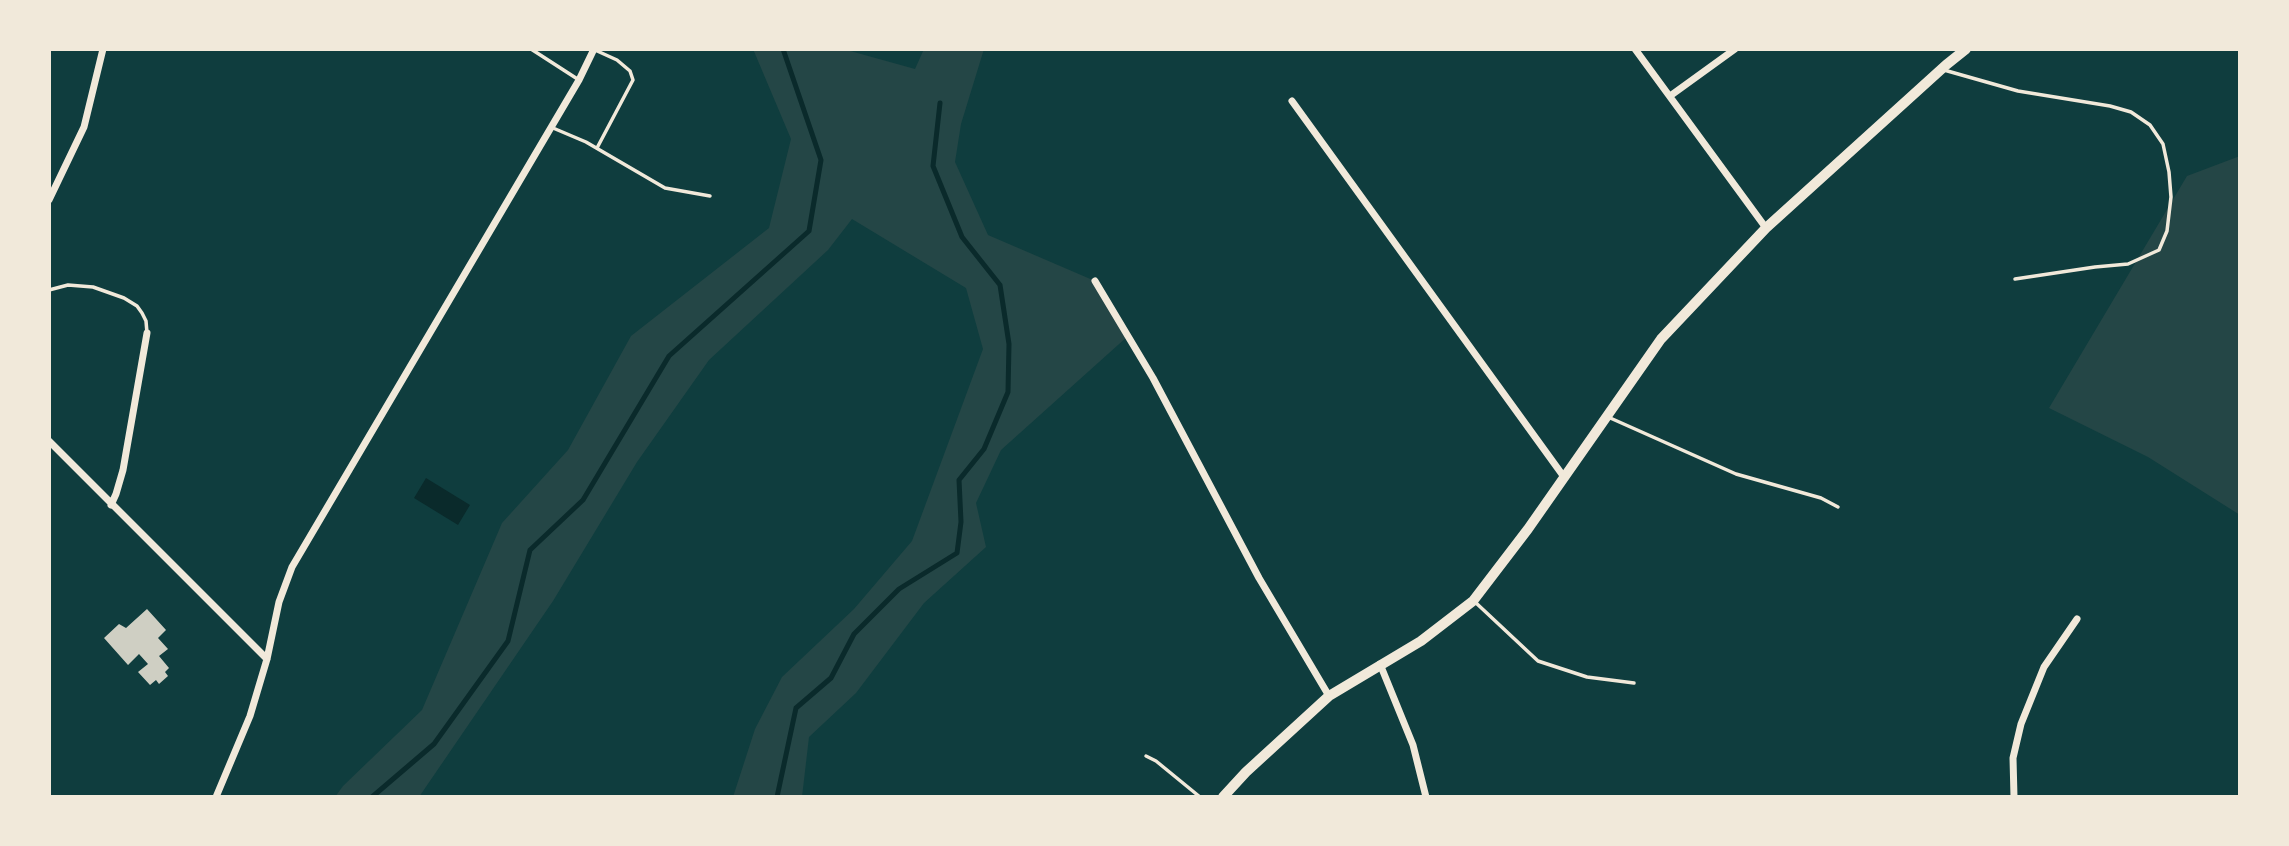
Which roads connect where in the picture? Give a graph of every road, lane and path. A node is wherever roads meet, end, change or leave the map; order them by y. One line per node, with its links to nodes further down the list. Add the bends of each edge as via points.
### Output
1 (103, 49): 14 (street, via 84,127)
2 (531, 49): 8 (lane)
3 (594, 49): 8 (street); 12 (lane, via 617,60 633,80)
4 (1635, 49): 9 (street)
5 (1735, 49): 9 (street)
6 (1966, 49): 7 (main road)
7 (1942, 69): 15 (main road); 16 (lane, via 2018,91 2132,112 2150,125 2163,144 2171,197 2167,231 2159,250 2128,264)
8 (579, 80): 11 (street)
9 (1670, 96): 15 (street)
10 (1292, 101): 22 (street)
11 (551, 127): 12 (lane); 27 (street, via 292,567 279,601)
12 (597, 148): 13 (lane, via 665,188)
13 (710, 196)
14 (49, 201)
15 (1766, 228): 20 (main road, via 1661,339)
16 (2015, 279)
17 (1095, 281): 30 (street)
18 (49, 290): 19 (lane, via 68,285 93,287 124,298 142,313)
19 (147, 333): 23 (street, via 123,470)
20 (1606, 416): 22 (main road); 24 (lane, via 1737,474)
21 (49, 441): 23 (street)
22 (1564, 477): 25 (main road)
23 (111, 505): 27 (street)
24 (1838, 507)
25 (1473, 601): 28 (main road, via 1421,641); 29 (lane, via 1538,661 1587,677)
26 (2077, 619): 36 (street, via 2044,667 2021,724 2013,758)
27 (267, 659): 32 (street, via 250,716)
28 (1380, 664): 30 (main road); 35 (street, via 1413,745)
29 (1634, 683)
30 (1329, 696): 34 (main road)
31 (1146, 756): 33 (lane)
32 (216, 797)
33 (1200, 797)
34 (1223, 797)
35 (1426, 797)
36 (2014, 797)

